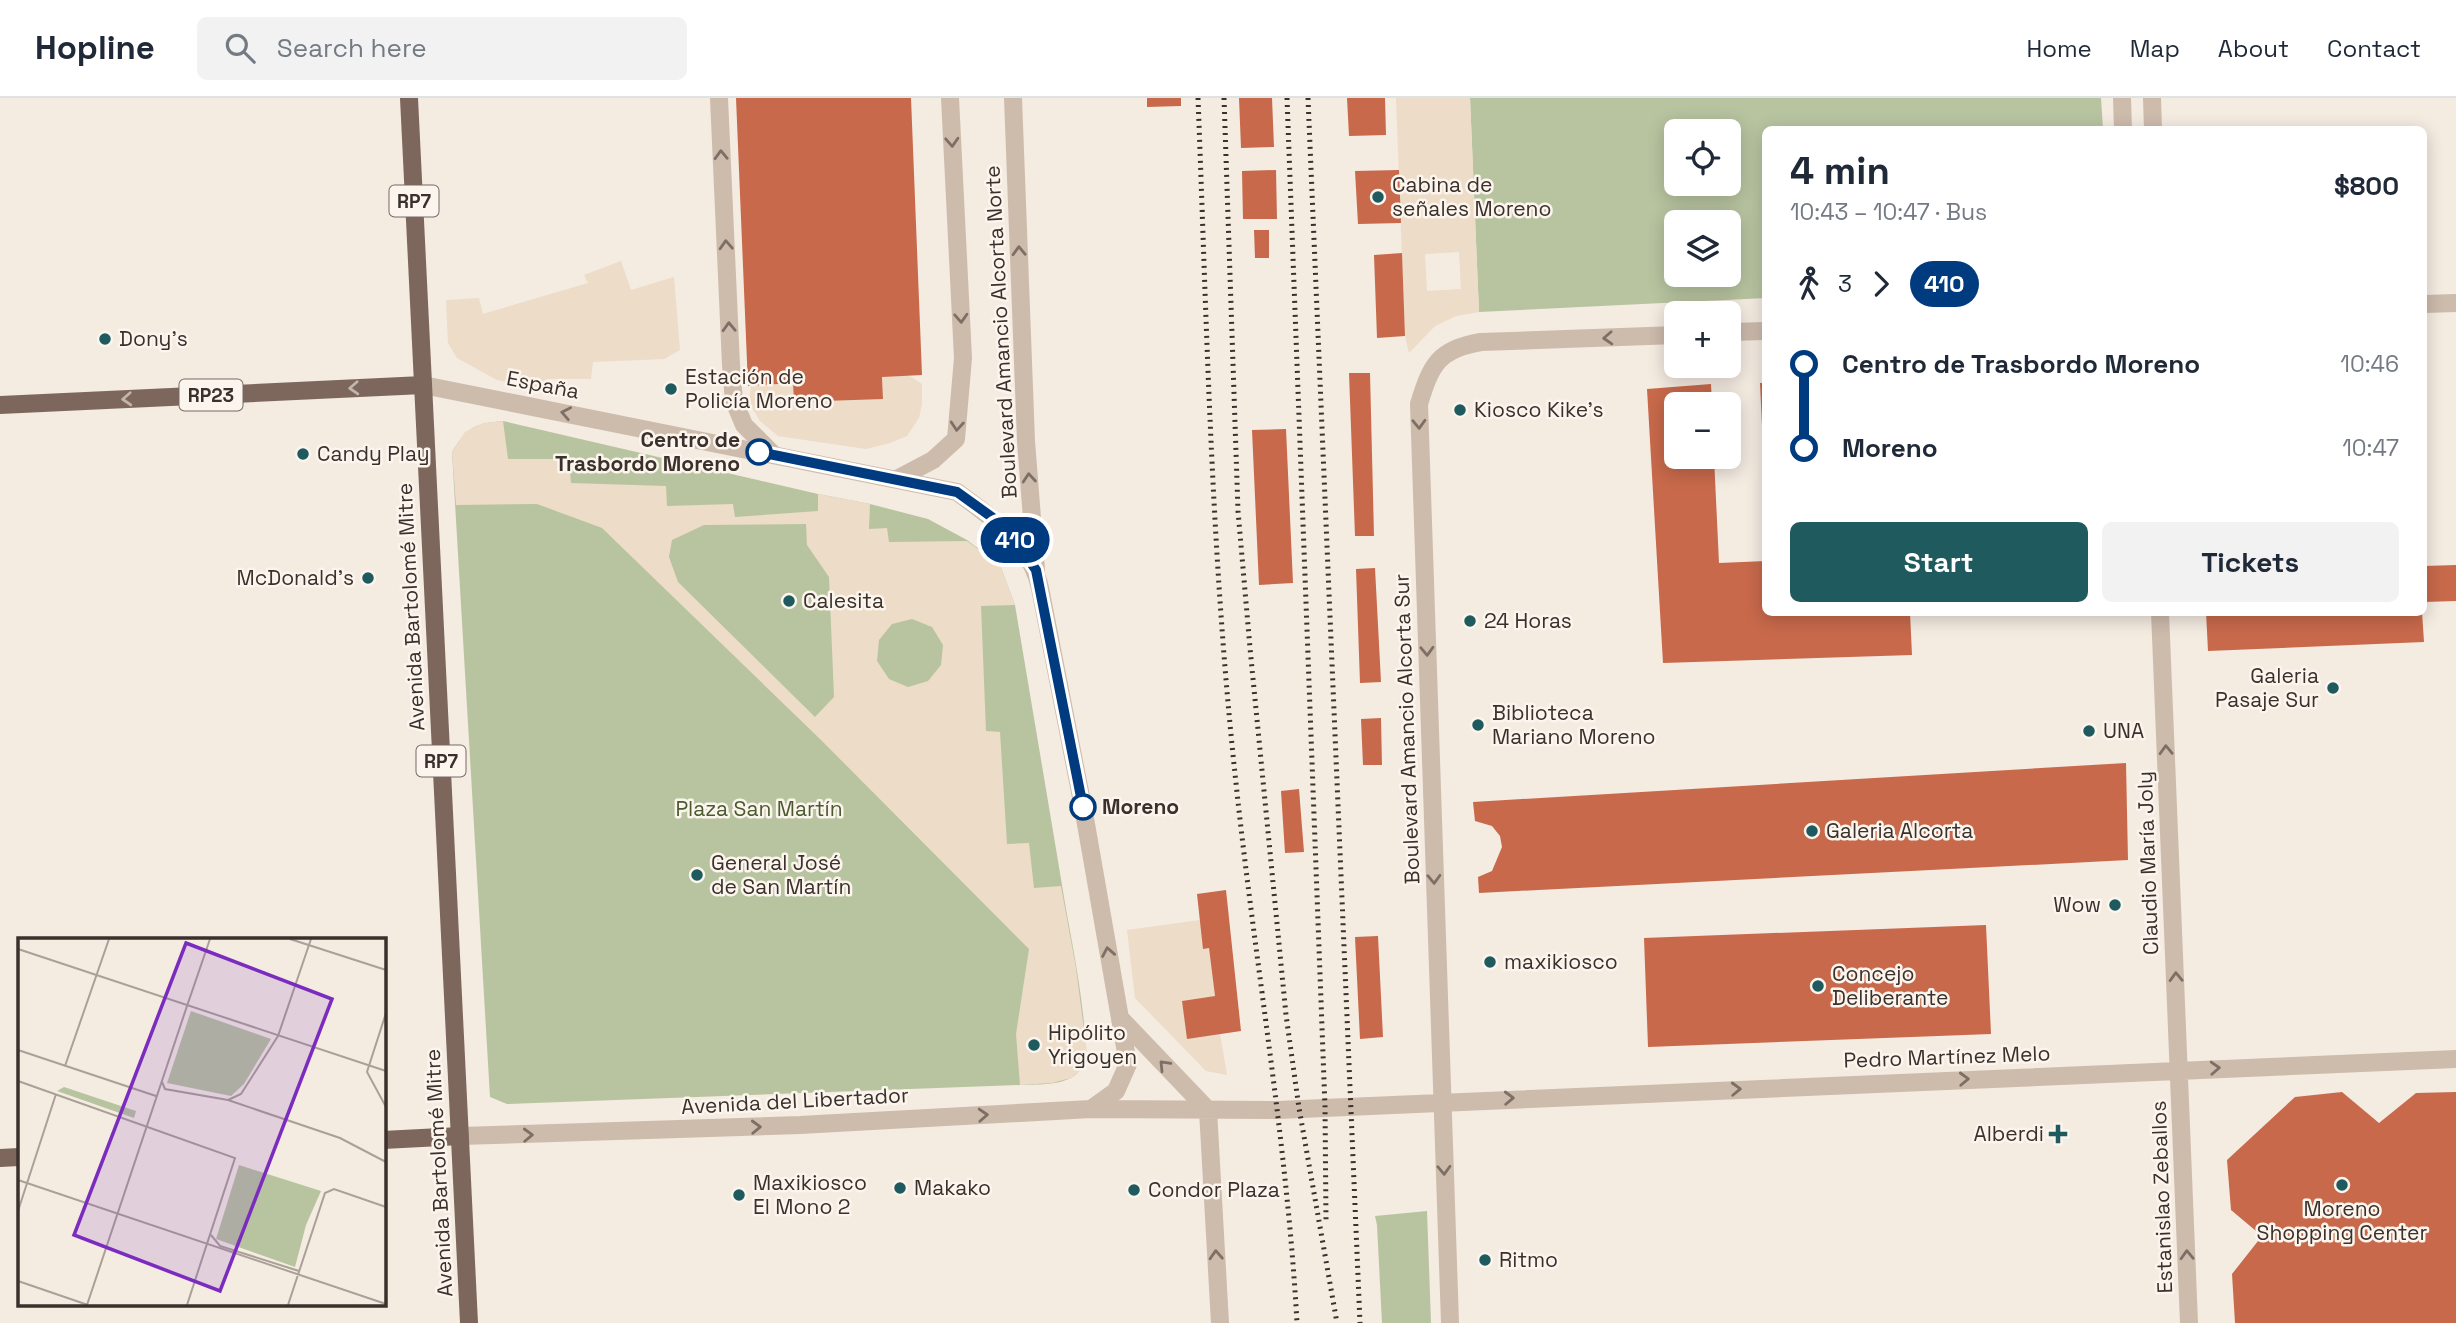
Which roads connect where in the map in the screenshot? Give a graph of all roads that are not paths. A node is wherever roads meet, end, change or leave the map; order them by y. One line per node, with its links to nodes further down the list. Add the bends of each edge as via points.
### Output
1 (409, 98): 14 (main road, Avenida Bartolomé Mitre / RP7)
2 (719, 98): 16 (street, one-way to 2, via 744,425 734,401)
3 (950, 98): 17 (street, one-way to 17, via 963,358 956,439 933,460)
4 (1013, 98): 18 (street, Boulevard Amancio Alcorta Norte, one-way to 4, via 1026,441)
5 (2122, 98): 7 (street)
6 (2152, 98): 8 (street)
7 (2123, 126)
8 (2153, 126)
9 (2456, 303): 10 (street)
10 (2427, 304)
11 (1762, 331): 12 (street)
12 (1741, 332)
13 (1664, 335): 23 (street, Boulevard Amancio Alcorta Sur, one-way to 23, via 1459,346 1438,360 1419,404)
14 (422, 385): 15 (main road, España / RP23, one-way to 15); 16 (street, España, one-way to 14); 26 (main road, Avenida Bartolomé Mitre / RP7)
15 (0, 405)
16 (774, 455): 17 (street, España)
17 (897, 479): 18 (street, España, via 957,492 1007,528)
18 (1036, 570): 20 (street, Boulevard Amancio Alcorta Norte, one-way to 18)
19 (2160, 616): 22 (street, Claudio María Joly, one-way to 19)
20 (1121, 1019): 24 (street, Boulevard Amancio Alcorta Norte, via 1128,1064 1116,1091); 25 (street, one-way to 20)
21 (2456, 1059): 22 (street, Pedro Martínez Melo, one-way to 21)
22 (2180, 1070): 23 (street, Pedro Martínez Melo, one-way to 22); 33 (street, Estanislao Zeballos, one-way to 22)
23 (1441, 1101): 25 (street, Pedro Martínez Melo); 32 (street, Boulevard Amancio Alcorta Sur, one-way to 32)
24 (1091, 1109): 25 (street, Avenida del Libertador); 26 (street, Avenida del Libertador, one-way to 24, via 800,1125)
25 (1208, 1110): 31 (street, one-way to 25)
26 (460, 1136): 27 (main road, Avenida del Libertador); 30 (main road, Avenida Bartolomé Mitre / RP7)
27 (385, 1140)
28 (18, 1157): 29 (main road)
29 (0, 1158)
30 (469, 1323)
31 (1220, 1323)
32 (1450, 1323)
33 (2189, 1323)

